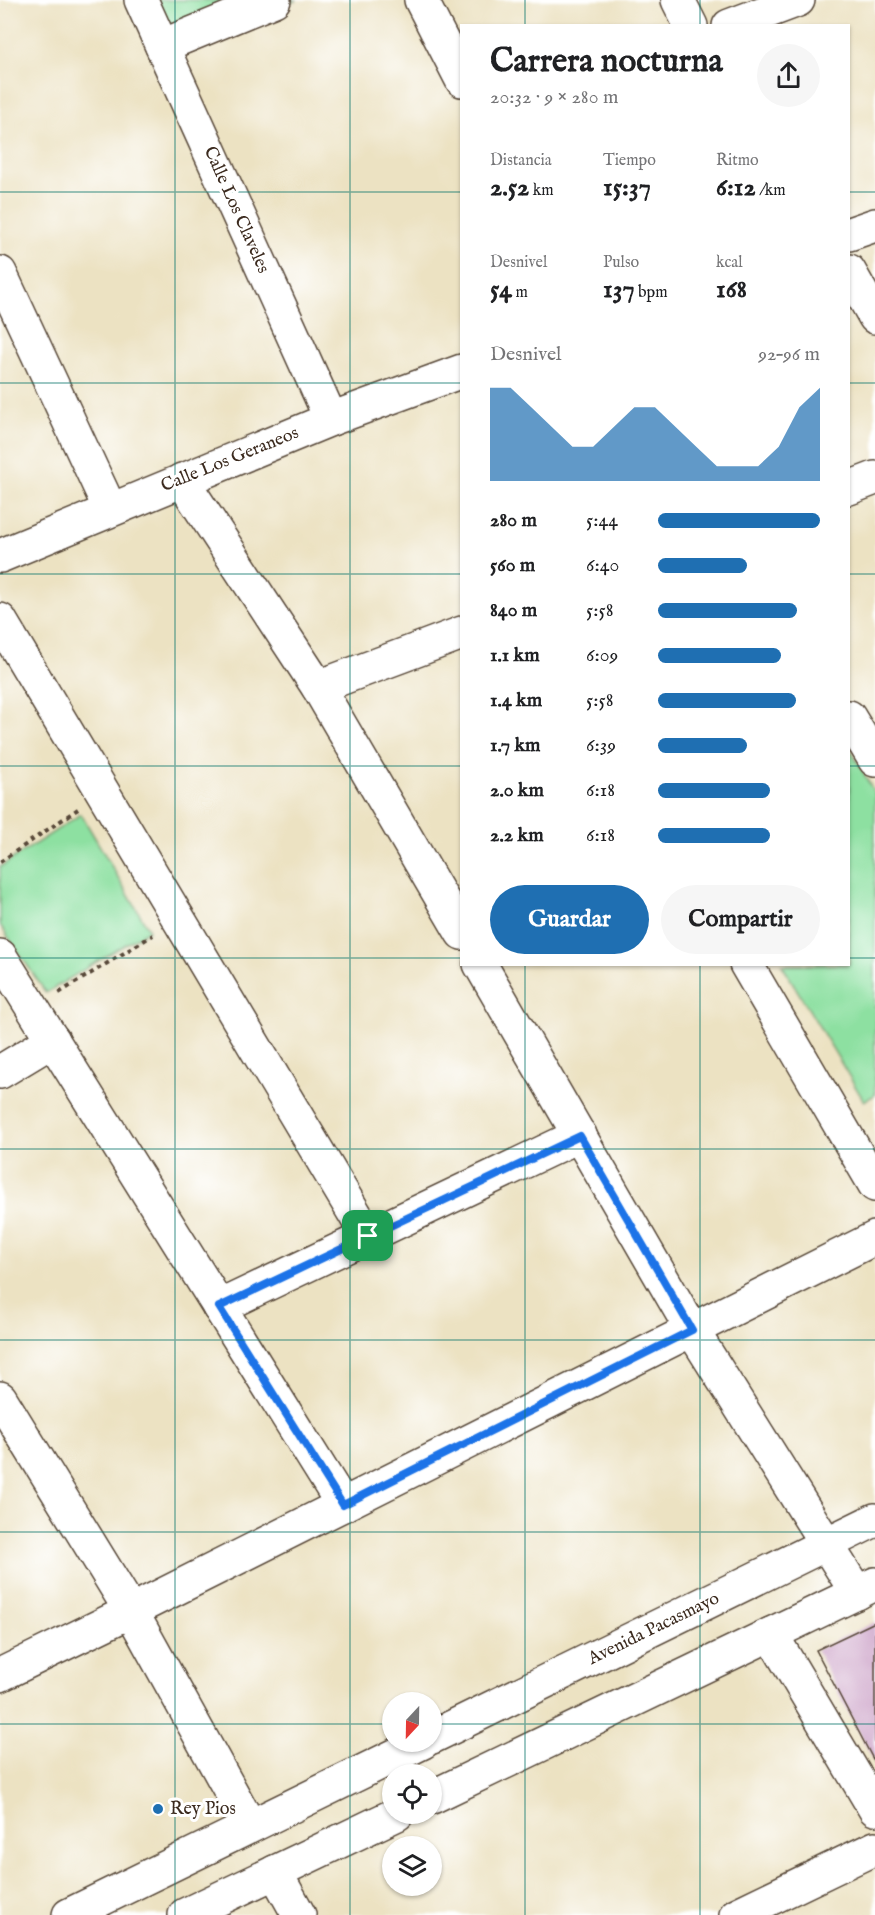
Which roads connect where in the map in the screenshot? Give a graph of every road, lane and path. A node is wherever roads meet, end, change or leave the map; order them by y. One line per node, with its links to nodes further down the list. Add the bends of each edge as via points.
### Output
1 (141, 0): 8 (street, Calle Los Claveles)
2 (273, 0): 8 (street)
3 (421, 0): 9 (street)
4 (678, 0): 6 (street)
5 (798, 0): 7 (street)
6 (690, 24)
7 (734, 24)
8 (162, 46): 16 (street, Calle Los Claveles)
9 (460, 76)
10 (875, 225): 11 (street)
11 (850, 234)
12 (850, 273): 14 (street)
13 (4, 292): 20 (street)
14 (875, 317)
15 (460, 372): 16 (street, Calle Los Geraneos)
16 (331, 419): 18 (street, Calle Los Geraneos)
17 (875, 478): 19 (street)
18 (182, 480): 20 (street, Calle Los Geraneos); 24 (street)
19 (850, 488)
20 (110, 509): 21 (street, Calle Los Geraneos)
21 (0, 556)
22 (0, 620): 27 (street)
23 (460, 634): 24 (street)
24 (318, 687): 30 (street)
25 (850, 719): 26 (street)
26 (875, 760)
27 (103, 792): 28 (path); 29 (street)
28 (0, 862)
29 (179, 919): 34 (path); 39 (street)
30 (460, 930)
31 (0, 956): 34 (street)
32 (481, 966): 37 (street)
33 (747, 966): 38 (street)
34 (33, 1009): 35 (street)
35 (53, 1040): 36 (street); 41 (street)
36 (0, 1072)
37 (580, 1136): 39 (street); 42 (street)
38 (875, 1185)
39 (368, 1236): 41 (street)
40 (875, 1238): 42 (street)
41 (219, 1307): 45 (street)
42 (692, 1330): 45 (street); 47 (street)
43 (0, 1398): 44 (street)
44 (11, 1439): 49 (street)
45 (343, 1505): 49 (street)
46 (875, 1520): 47 (street, Avenida Pacasmayo)
47 (826, 1544): 48 (street); 52 (street, Avenida Pacasmayo)
48 (866, 1589): 50 (street)
49 (131, 1611): 51 (street); 57 (street)
50 (771, 1634): 54 (street); 55 (street)
51 (0, 1675)
52 (442, 1732)
53 (402, 1752): 57 (street)
54 (442, 1792)
55 (875, 1809)
56 (382, 1821): 59 (street)
57 (250, 1826): 60 (street)
58 (875, 1848): 63 (street)
59 (275, 1872): 61 (street); 62 (street)
60 (69, 1915)
61 (185, 1915)
62 (299, 1915)
63 (736, 1915)

